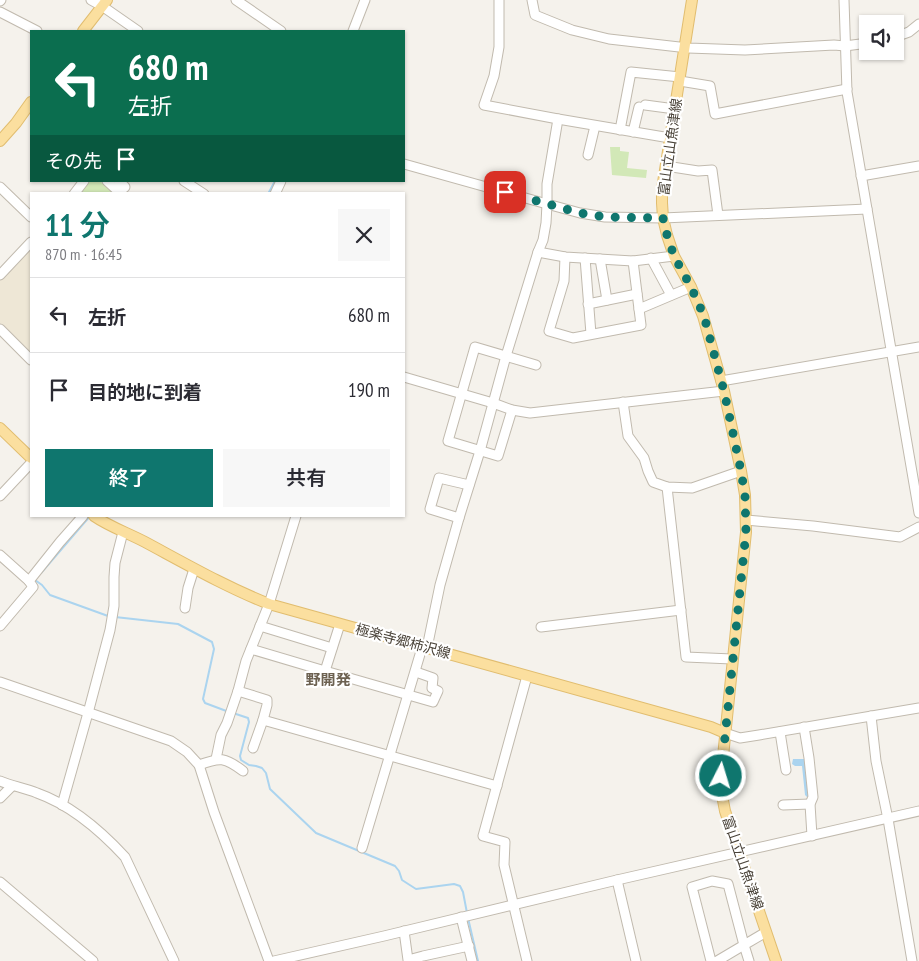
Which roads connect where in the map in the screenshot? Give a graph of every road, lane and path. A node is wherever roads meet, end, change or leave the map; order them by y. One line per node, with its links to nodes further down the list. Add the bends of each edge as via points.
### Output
1 (91, 0): 8 (street)
2 (236, 0): 14 (street)
3 (365, 0): 15 (street)
4 (500, 0): 24 (street, via 499,47 484,105)
5 (532, 0): 19 (street, via 535,15 572,30 609,39)
6 (692, 0): 19 (main road, 富山立山魚津線)
7 (844, 0): 18 (street)
8 (104, 3): 12 (main road); 13 (street)
9 (0, 12): 11 (street)
10 (919, 24): 16 (street)
11 (35, 30)
12 (84, 30)
13 (137, 30)
14 (280, 30)
15 (352, 30)
16 (904, 34)
17 (859, 44): 18 (street)
18 (845, 46): 19 (street, via 745,50); 21 (street)
19 (684, 47): 20 (main road, 富山立山魚津線)
20 (680, 79): 21 (street, via 710,86 715,114); 23 (main road, 富山立山魚津線); 26 (street, via 631,72)
21 (847, 89): 34 (street)
22 (30, 103): 29 (main road)
23 (675, 109): 27 (street, via 642,106); 28 (main road, 富山立山魚津線)
24 (558, 119): 25 (street); 42 (street, via 546,184)
25 (595, 126): 26 (street); 30 (street)
26 (620, 130): 27 (street)
27 (633, 132): 28 (street)
28 (670, 138): 32 (main road, 富山立山魚津線)
29 (0, 141)
30 (588, 155)
31 (405, 164): 42 (street)
32 (666, 166): 45 (street, via 712,170); 46 (main road, 富山立山魚津線, via 662,189)
33 (919, 166): 34 (street)
34 (861, 176): 43 (street)
35 (83, 182): 40 (street)
36 (109, 182): 39 (street)
37 (186, 182): 41 (street)
38 (0, 187): 44 (street)
39 (120, 189)
40 (76, 192)
41 (201, 192)
42 (547, 204): 46 (street, via 605,217); 48 (street, via 545,230)
43 (867, 209): 45 (street); 65 (street)
44 (30, 216)
45 (718, 216): 46 (street)
46 (663, 218): 49 (main road, 富山立山魚津線)
47 (30, 243): 55 (street)
48 (538, 252): 50 (street); 66 (street)
49 (674, 256): 52 (street); 56 (main road, 富山立山魚津線)
50 (565, 257): 51 (street); 63 (street, via 564,281 549,331 573,338)
51 (585, 258): 53 (street); 60 (street)
52 (651, 258): 54 (street); 58 (street)
53 (600, 259): 54 (street); 59 (street)
54 (633, 261): 57 (street)
55 (2, 270)
56 (691, 287): 58 (street); 70 (main road, 富山立山魚津線, via 704,316)
57 (637, 294): 59 (street); 61 (street)
58 (671, 294): 61 (street)
59 (607, 300): 60 (street)
60 (588, 304): 63 (street)
61 (639, 308): 63 (street, via 641,325)
62 (0, 330): 67 (street)
63 (591, 334)
64 (919, 347): 65 (street)
65 (891, 351): 70 (street); 83 (street)
66 (506, 356): 68 (street); 71 (street, via 475,347); 73 (street)
67 (30, 359)
68 (536, 365)
69 (405, 377): 71 (street)
70 (723, 386): 72 (street); 79 (main road, 富山立山魚津線)
71 (461, 394): 73 (street); 76 (street, via 448,441)
72 (623, 402): 74 (street, via 530,413); 81 (street, via 628,436 644,458 653,482)
73 (493, 403): 74 (street); 76 (street)
74 (512, 410): 76 (street, via 498,456)
75 (0, 428): 77 (main road)
76 (480, 451): 80 (street)
77 (30, 457)
78 (30, 464): 82 (street)
79 (741, 471): 81 (street, via 692,488); 88 (main road, 富山立山魚津線)
80 (469, 485): 86 (street); 86 (street, via 439,478 430,510)
81 (667, 487): 96 (street)
82 (0, 496)
83 (919, 513)
84 (82, 517): 93 (street)
85 (296, 517): 94 (street)
86 (459, 518): 101 (street)
87 (108, 520): 90 (main road, 極楽寺郷柿沢線)
88 (746, 520): 89 (street, via 900,537); 104 (main road, 富山立山魚津線)
89 (919, 527)
90 (123, 532): 92 (main road, 極楽寺郷柿沢線); 112 (street, via 114,577 110,630)
91 (0, 555): 93 (street)
92 (194, 569): 94 (main road, 極楽寺郷柿沢線); 95 (street)
93 (29, 581): 98 (street, via 33,587)
94 (269, 604): 97 (main road, 極楽寺郷柿沢線); 99 (street)
95 (185, 608)
96 (681, 610): 100 (street); 104 (street, via 686,657)
97 (340, 624): 101 (main road, 極楽寺郷柿沢線); 102 (street)
98 (0, 626)
99 (260, 626): 102 (street); 103 (street)
100 (541, 626)
101 (426, 647): 106 (street, via 421,651); 107 (main road, 極楽寺郷柿沢線)
102 (332, 648): 105 (street)
103 (251, 649): 105 (street); 109 (street)
104 (732, 660): 117 (main road, 富山立山魚津線)
105 (325, 671): 110 (street)
106 (416, 672): 110 (street); 110 (street, via 434,678 432,688 438,691 433,702)
107 (527, 676): 117 (main road, 極楽寺郷柿沢線); 126 (street)
108 (0, 682): 112 (street)
109 (238, 690): 114 (street, via 267,700); 120 (street)
110 (409, 696): 119 (street)
111 (919, 708): 113 (street)
112 (88, 713): 121 (street, via 171,741); 129 (street)
113 (871, 716): 115 (street); 132 (street)
114 (263, 720): 118 (street); 119 (street)
115 (804, 728): 116 (street); 128 (street, via 814,797)
116 (780, 732): 117 (street, via 740,738); 122 (street)
117 (725, 733): 135 (main road, 富山立山魚津線, via 722,795)
118 (253, 748)
119 (390, 755): 126 (street); 134 (street)
120 (216, 758): 121 (street); 123 (street, via 232,762)
121 (198, 765): 146 (street)
122 (786, 770)
123 (243, 771)
124 (0, 781): 125 (street)
125 (12, 786): 127 (street); 129 (street, via 38,793)
126 (497, 786): 138 (street, via 482,836 505,842 504,865)
127 (0, 798)
128 (810, 804): 130 (street); 133 (street)
129 (62, 805): 145 (street, via 81,816 125,857)
130 (783, 806)
131 (919, 811): 132 (street)
132 (888, 819): 133 (street); 155 (street)
133 (812, 836): 135 (street)
134 (362, 848)
135 (739, 853): 136 (street); 141 (main road, 富山立山魚津線)
136 (618, 880): 138 (street); 150 (street)
137 (0, 882): 144 (street)
138 (514, 904): 139 (street); 149 (street)
139 (462, 916): 140 (street); 143 (street)
140 (404, 931): 143 (street, via 408,960); 147 (street)
141 (766, 932): 142 (street); 154 (main road, 富山立山魚津線)
142 (744, 945): 151 (street, via 728,884 712,881 692,887); 152 (street); 153 (street)
143 (469, 946): 148 (street)
144 (93, 961)
145 (174, 961)
146 (269, 961)
147 (275, 961)
148 (472, 961)
149 (527, 961)
150 (636, 961)
151 (711, 961)
152 (717, 961)
153 (749, 961)
154 (776, 961)
155 (912, 961)

